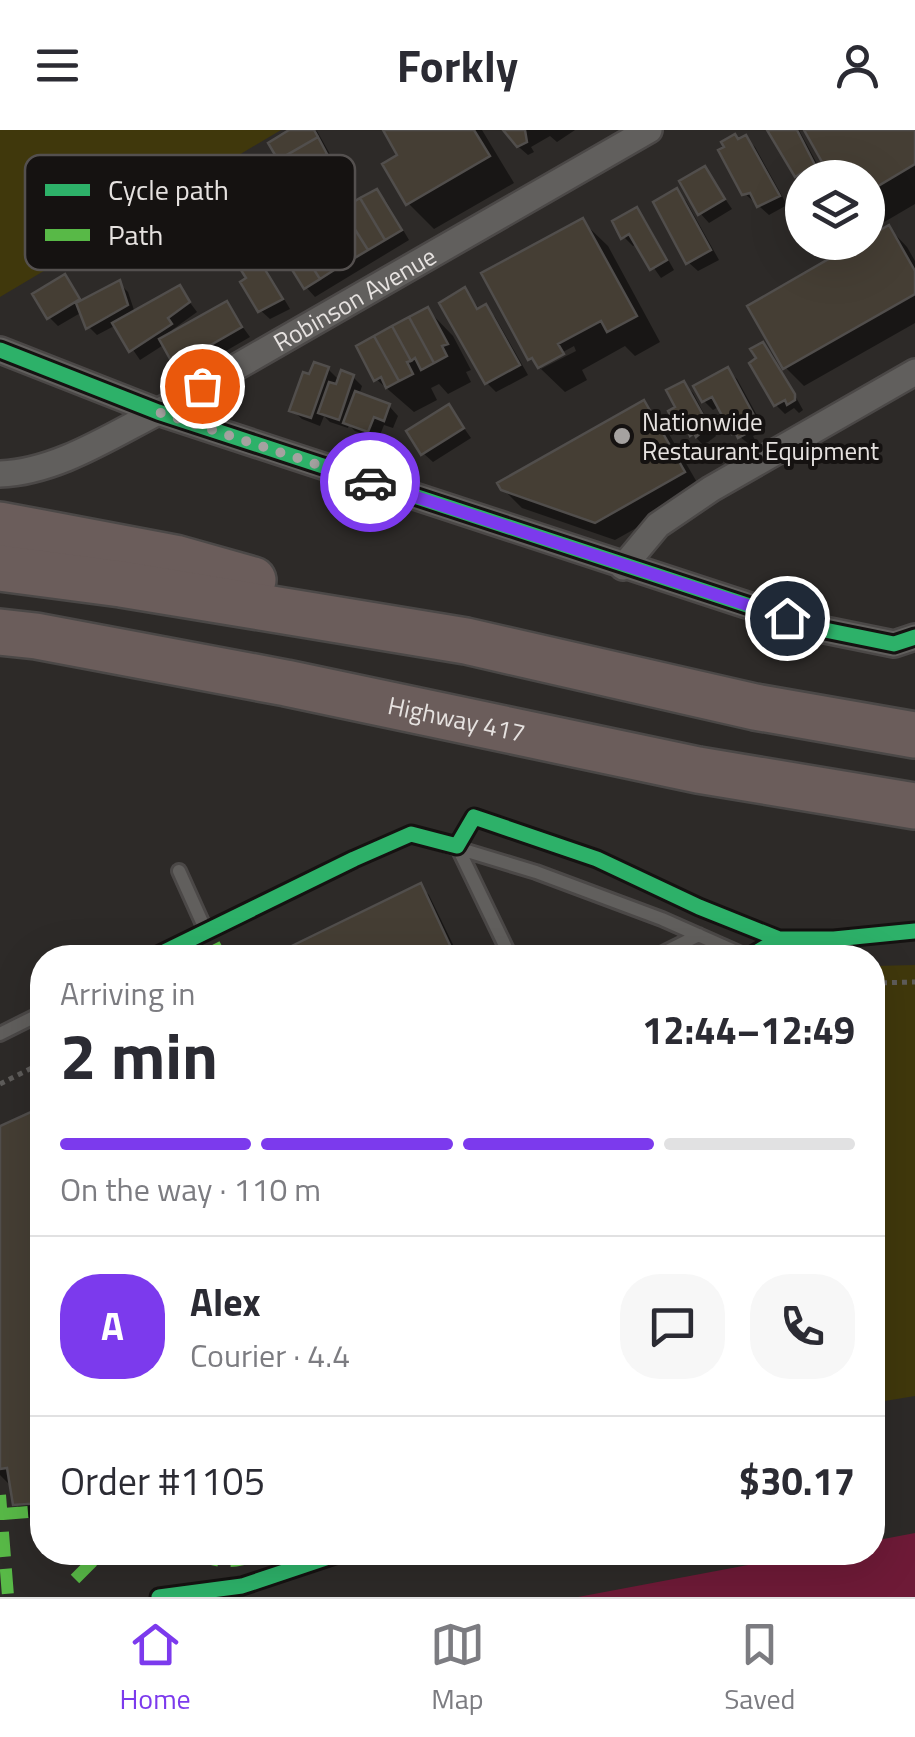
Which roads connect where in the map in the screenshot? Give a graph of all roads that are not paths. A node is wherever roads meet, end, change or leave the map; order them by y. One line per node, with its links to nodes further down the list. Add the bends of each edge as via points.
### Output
1 (649, 130): 4 (street, Robinson Avenue)
2 (0, 350): 4 (street)
3 (915, 372): 7 (street, via 711,489 658,525)
4 (158, 412): 5 (street, Robinson Avenue, via 79,454); 7 (street)
5 (0, 474)
6 (0, 525): 11 (highway, via 175,558)
7 (623, 566): 10 (street, via 820,629 894,644)
8 (0, 568): 11 (highway)
9 (0, 632): 13 (highway, Highway 417, via 286,683 698,770)
10 (915, 638)
11 (466, 641): 12 (highway, via 755,707)
12 (915, 735)
13 (915, 806)
14 (457, 846): 16 (lane, via 411,834); 17 (lane); 19 (lane)
15 (180, 871): 16 (lane)
16 (206, 931): 18 (lane)
17 (699, 935): 20 (lane); 21 (lane)
18 (178, 945)
19 (505, 945)
20 (679, 945)
21 (721, 945)
22 (30, 1019): 23 (lane)
23 (0, 1034)

